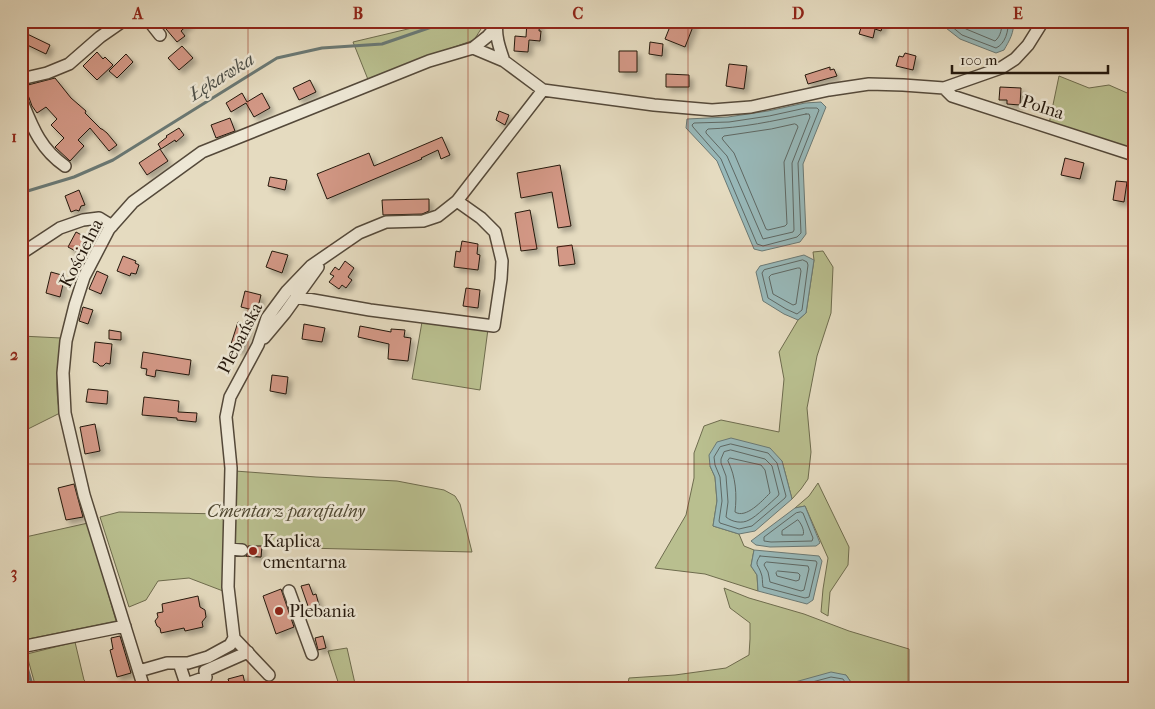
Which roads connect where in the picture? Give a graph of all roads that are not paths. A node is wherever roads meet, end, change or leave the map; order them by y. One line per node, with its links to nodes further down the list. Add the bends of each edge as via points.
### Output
1 (123, 21): 8 (street, via 70,64)
2 (149, 21): 5 (street)
3 (1043, 21): 9 (street, via 1015,59 1001,68)
4 (497, 24): 6 (street); 7 (street)
5 (160, 35)
6 (473, 48): 7 (street); 15 (street, Kościelna, via 429,61 202,152 133,202)
7 (504, 61): 10 (street)
8 (21, 80)
9 (944, 88): 10 (street, via 869,84 750,107 712,110); 12 (street, Polna, via 952,96)
10 (543, 90): 14 (street, Plebańska)
11 (21, 99): 13 (street, via 36,134 55,159)
12 (1134, 155)
13 (65, 166)
14 (457, 201): 17 (street, Plebańska, via 438,216 423,221 386,222 359,233); 18 (street, via 495,232 502,261 494,326)
15 (112, 226): 16 (street, via 99,218 83,220 60,228); 23 (street, Kościelna, via 84,277 66,340 63,373 65,413 84,495)
16 (21, 252)
17 (327, 255): 18 (street); 19 (street, Plebańska, via 311,266 287,291 267,318)
18 (296, 297): 19 (street)
19 (258, 345): 20 (street, Plebańska, via 230,397 226,417 232,468)
20 (229, 549): 21 (street); 24 (street, Plebańska, via 228,588)
21 (242, 550)
22 (290, 591): 27 (street)
23 (125, 626): 25 (street); 29 (street, Kościelna)
24 (234, 638): 26 (street); 28 (street, via 230,645 208,657)
25 (27, 646)
26 (248, 652): 28 (street, via 205,671 206,677 186,684); 30 (street)
27 (312, 654)
28 (179, 663): 29 (street)
29 (139, 671): 31 (street, Kościelna)
30 (269, 675)
31 (144, 688)

